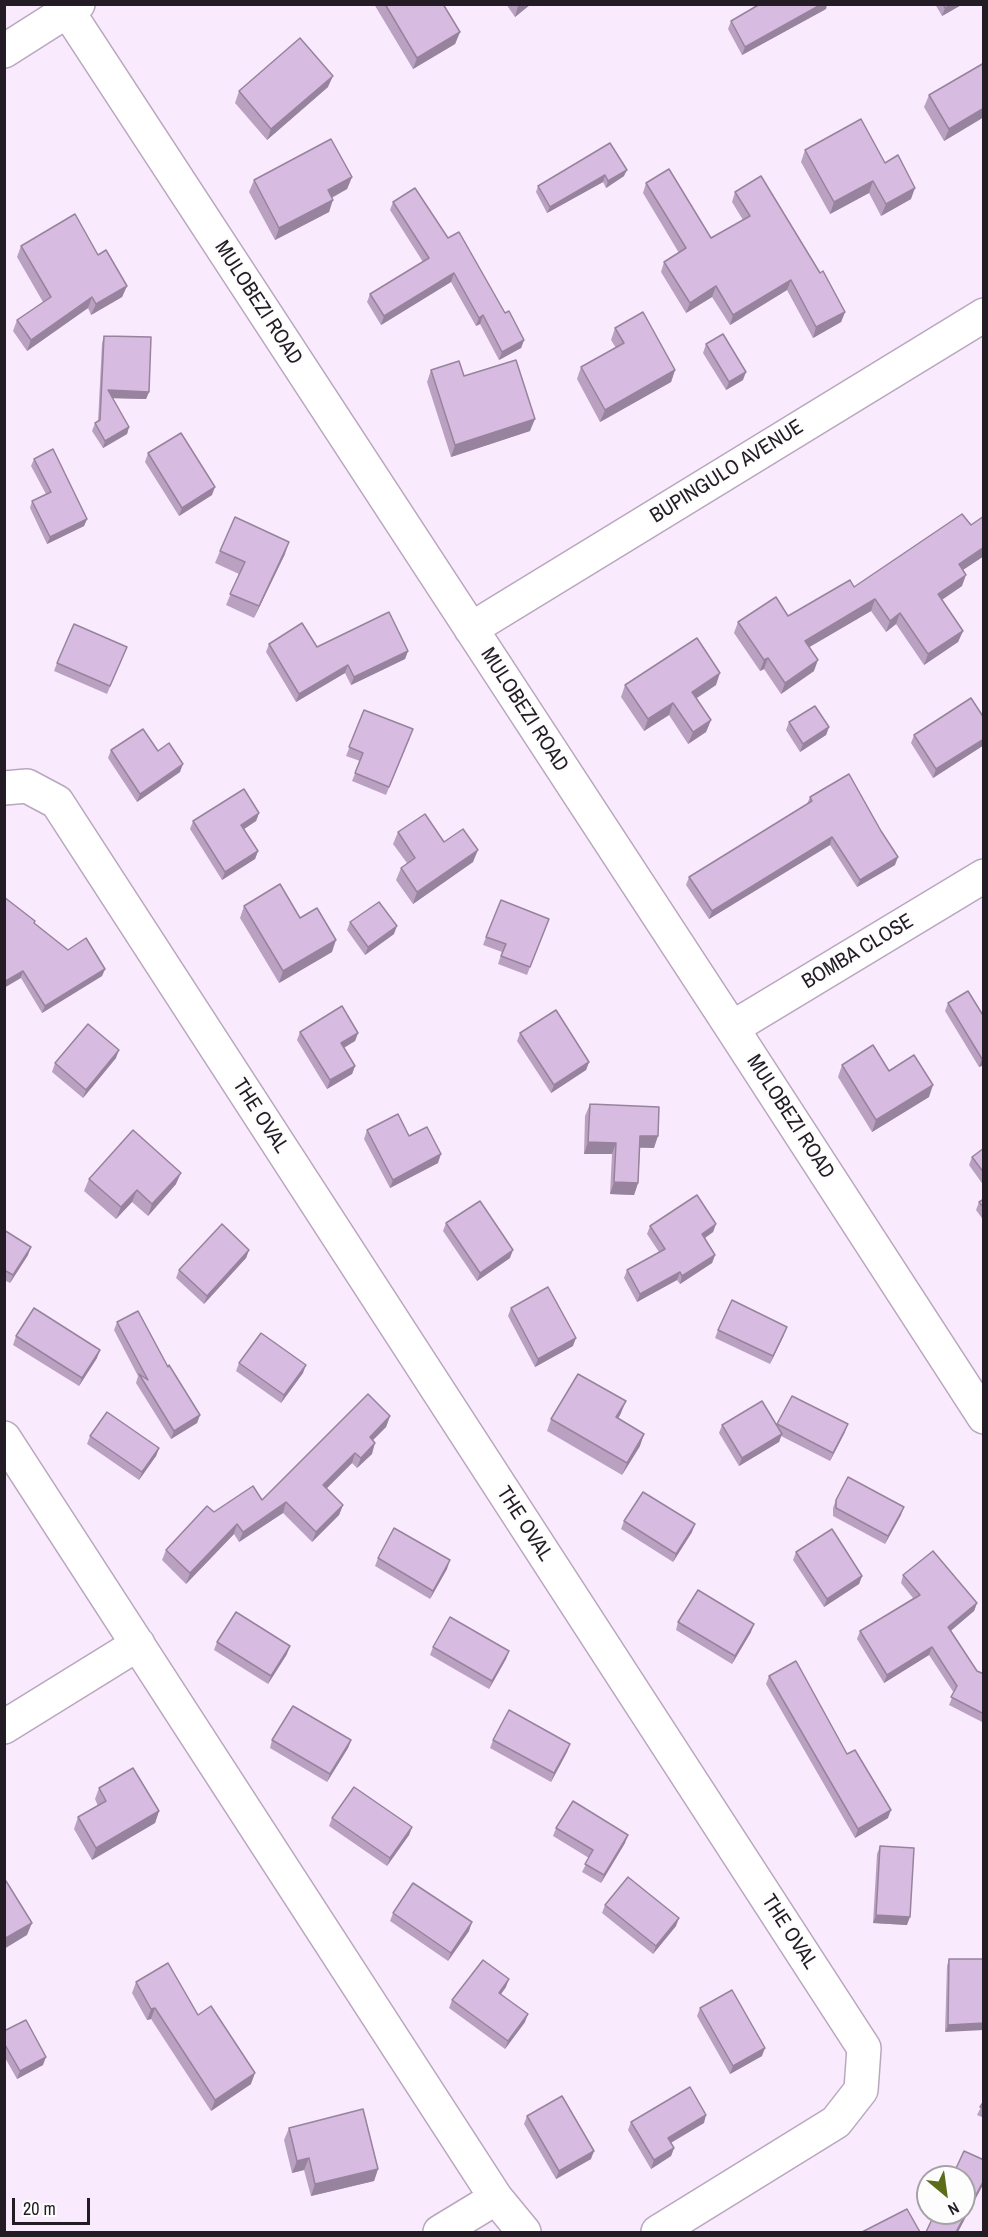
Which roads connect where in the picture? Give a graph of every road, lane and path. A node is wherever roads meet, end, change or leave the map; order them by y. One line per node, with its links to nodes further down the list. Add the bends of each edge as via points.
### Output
1 (70, 7): 2 (street); 4 (street, MULOBEZI ROAD)
2 (4, 51)
3 (984, 315): 4 (street, BUPINGULO AVENUE)
4 (471, 629): 7 (street, MULOBEZI ROAD)
5 (4, 788): 15 (street, THE OVAL, via 27,786 57,802 864,2048 861,2090 836,2121)
6 (984, 876): 7 (street, BOMBA CLOSE)
7 (732, 1028): 8 (street, MULOBEZI ROAD)
8 (984, 1417)
9 (4, 1438): 10 (street)
10 (138, 1644): 11 (street); 12 (street)
11 (4, 1727)
12 (496, 2198): 13 (street); 14 (street)
13 (440, 2232)
14 (524, 2232)
15 (658, 2232)

